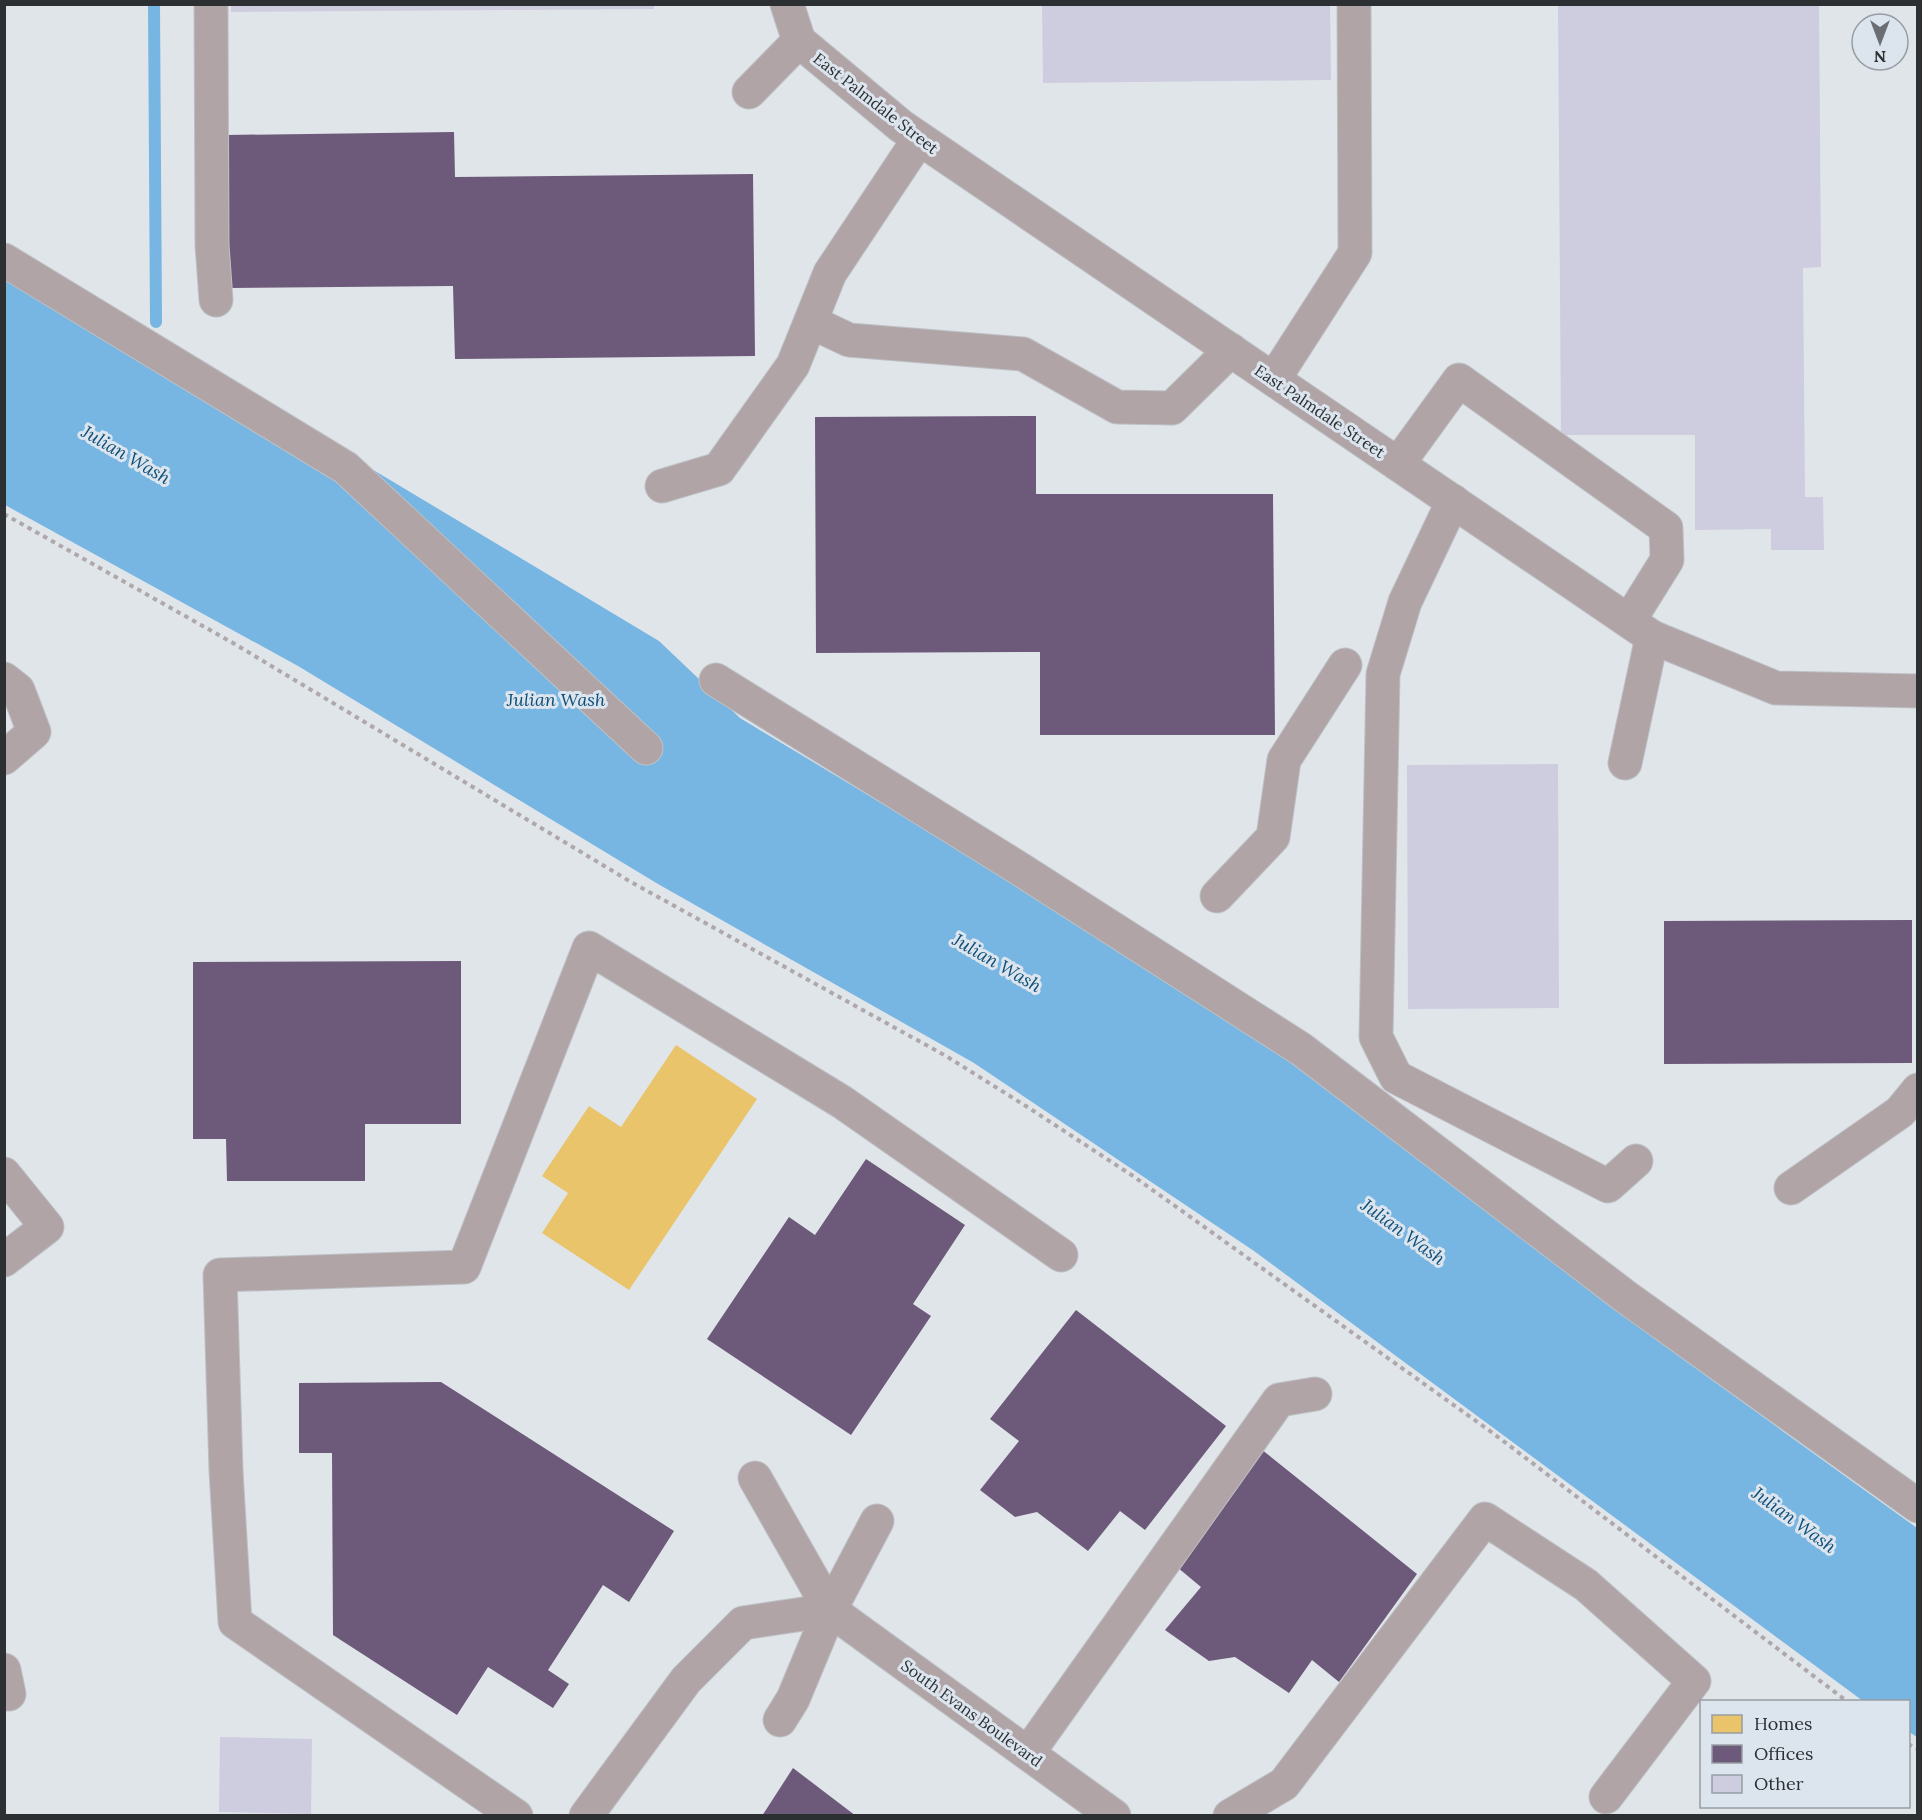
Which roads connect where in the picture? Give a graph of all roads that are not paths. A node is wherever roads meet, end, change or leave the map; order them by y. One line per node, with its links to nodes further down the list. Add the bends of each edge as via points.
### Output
1 (211, 4): 8 (street, via 212,245)
2 (787, 4): 4 (street, East Palmdale Street)
3 (1354, 4): 11 (street, via 1355,253)
4 (799, 41): 5 (street); 6 (street, East Palmdale Street)
5 (749, 92)
6 (919, 139): 9 (street, via 830,273); 10 (street, East Palmdale Street)
7 (4, 260): 20 (street, via 346,468)
8 (216, 300)
9 (810, 322): 10 (street, via 849,340 1023,354 1117,407 1172,408); 13 (street, via 793,365 719,469)
10 (1231, 350): 11 (street, East Palmdale Street)
11 (1274, 380): 12 (street, East Palmdale Street)
12 (1398, 464): 14 (street, East Palmdale Street); 15 (street, via 1459,380 1666,528 1667,561)
13 (662, 486)
14 (1453, 501): 15 (street, East Palmdale Street); 25 (street, via 1406,602 1383,674 1376,1037 1396,1077 1608,1186)
15 (1640, 629): 19 (street, East Palmdale Street, via 1776,688); 22 (street)
16 (1345, 665): 23 (street, via 1284,760 1273,837)
17 (4, 679): 21 (street, via 18,690 34,732)
18 (716, 680): 32 (street, via 1301,1049 1626,1297)
19 (1917, 691)
20 (646, 748)
21 (4, 758)
22 (1625, 763)
23 (1217, 896)
24 (1917, 1090): 27 (street, via 1900,1112)
25 (1636, 1161)
26 (4, 1174): 29 (street, via 47,1227)
27 (1791, 1188)
28 (1061, 1255): 38 (street, via 842,1102 589,948 464,1267 220,1275 235,1622)
29 (4, 1260)
30 (1315, 1394): 36 (street, via 1279,1400)
31 (755, 1478): 34 (street)
32 (1917, 1506)
33 (877, 1521): 34 (street)
34 (830, 1610): 35 (street, via 793,1699); 36 (street, South Evans Boulevard); 39 (street, via 743,1623 686,1680)
35 (780, 1720)
36 (1028, 1753): 40 (street, South Evans Boulevard)
37 (1606, 1797): 41 (street, via 1694,1681 1586,1585 1485,1519 1284,1784)
38 (516, 1815)
39 (586, 1815)
40 (1114, 1815)
41 (1230, 1815)

